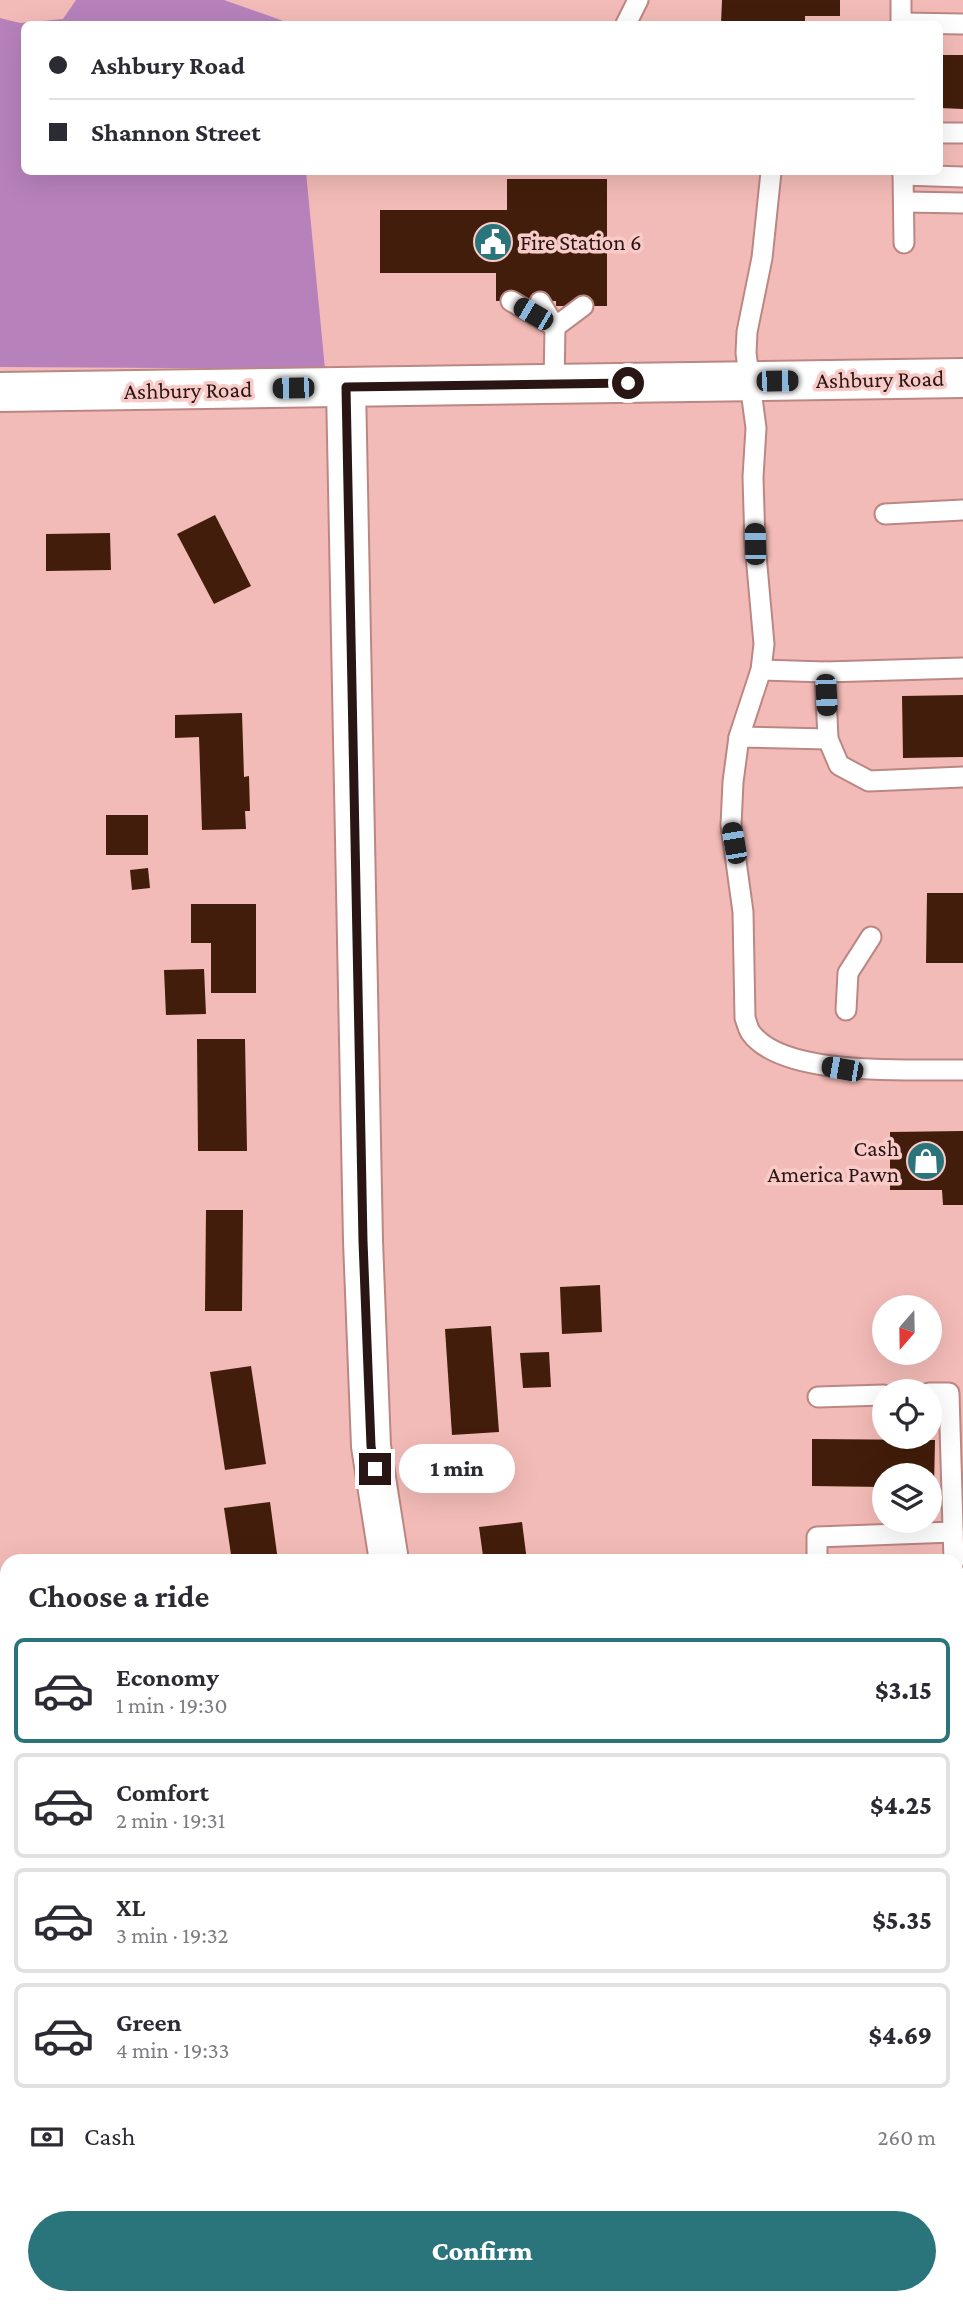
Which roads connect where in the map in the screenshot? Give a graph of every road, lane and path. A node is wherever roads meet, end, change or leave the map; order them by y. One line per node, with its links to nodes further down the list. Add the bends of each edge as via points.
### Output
1 (638, 0): 3 (lane)
2 (901, 0): 4 (lane)
3 (628, 21)
4 (901, 21)
5 (943, 24): 6 (lane)
6 (963, 24)
7 (943, 133): 8 (lane)
8 (963, 134)
9 (771, 175): 21 (lane, via 762,258 747,332)
10 (903, 175): 13 (lane)
11 (933, 175): 12 (lane)
12 (963, 177)
13 (904, 202): 14 (lane); 15 (lane)
14 (963, 203)
15 (904, 243)
16 (511, 301): 19 (lane)
17 (540, 302): 19 (lane)
18 (583, 306): 19 (lane)
19 (555, 327): 22 (lane)
20 (963, 378): 21 (street, Ashbury Road)
21 (751, 381): 22 (street, Ashbury Road); 28 (lane, via 756,428 755,544 764,644)
22 (554, 384): 23 (street, Ashbury Road)
23 (346, 387): 24 (street, Ashbury Road); 40 (street, via 363,1241 371,1446)
24 (0, 392)
25 (963, 510): 26 (lane)
26 (885, 514)
27 (963, 668): 29 (lane)
28 (761, 670): 29 (lane); 30 (lane)
29 (825, 673): 31 (lane)
30 (738, 737): 31 (lane); 35 (lane, via 731,825 743,912 749,1032 762,1045 808,1063 842,1069)
31 (828, 739): 32 (lane, via 839,765 869,781)
32 (963, 777)
33 (872, 937): 34 (lane, via 848,973)
34 (846, 1010)
35 (963, 1070)
36 (942, 1393): 39 (lane, via 949,1393)
37 (872, 1395): 38 (lane)
38 (818, 1397)
39 (953, 1532): 41 (lane, via 817,1537); 42 (lane)
40 (388, 1554)
41 (817, 1554)
42 (954, 1554)

